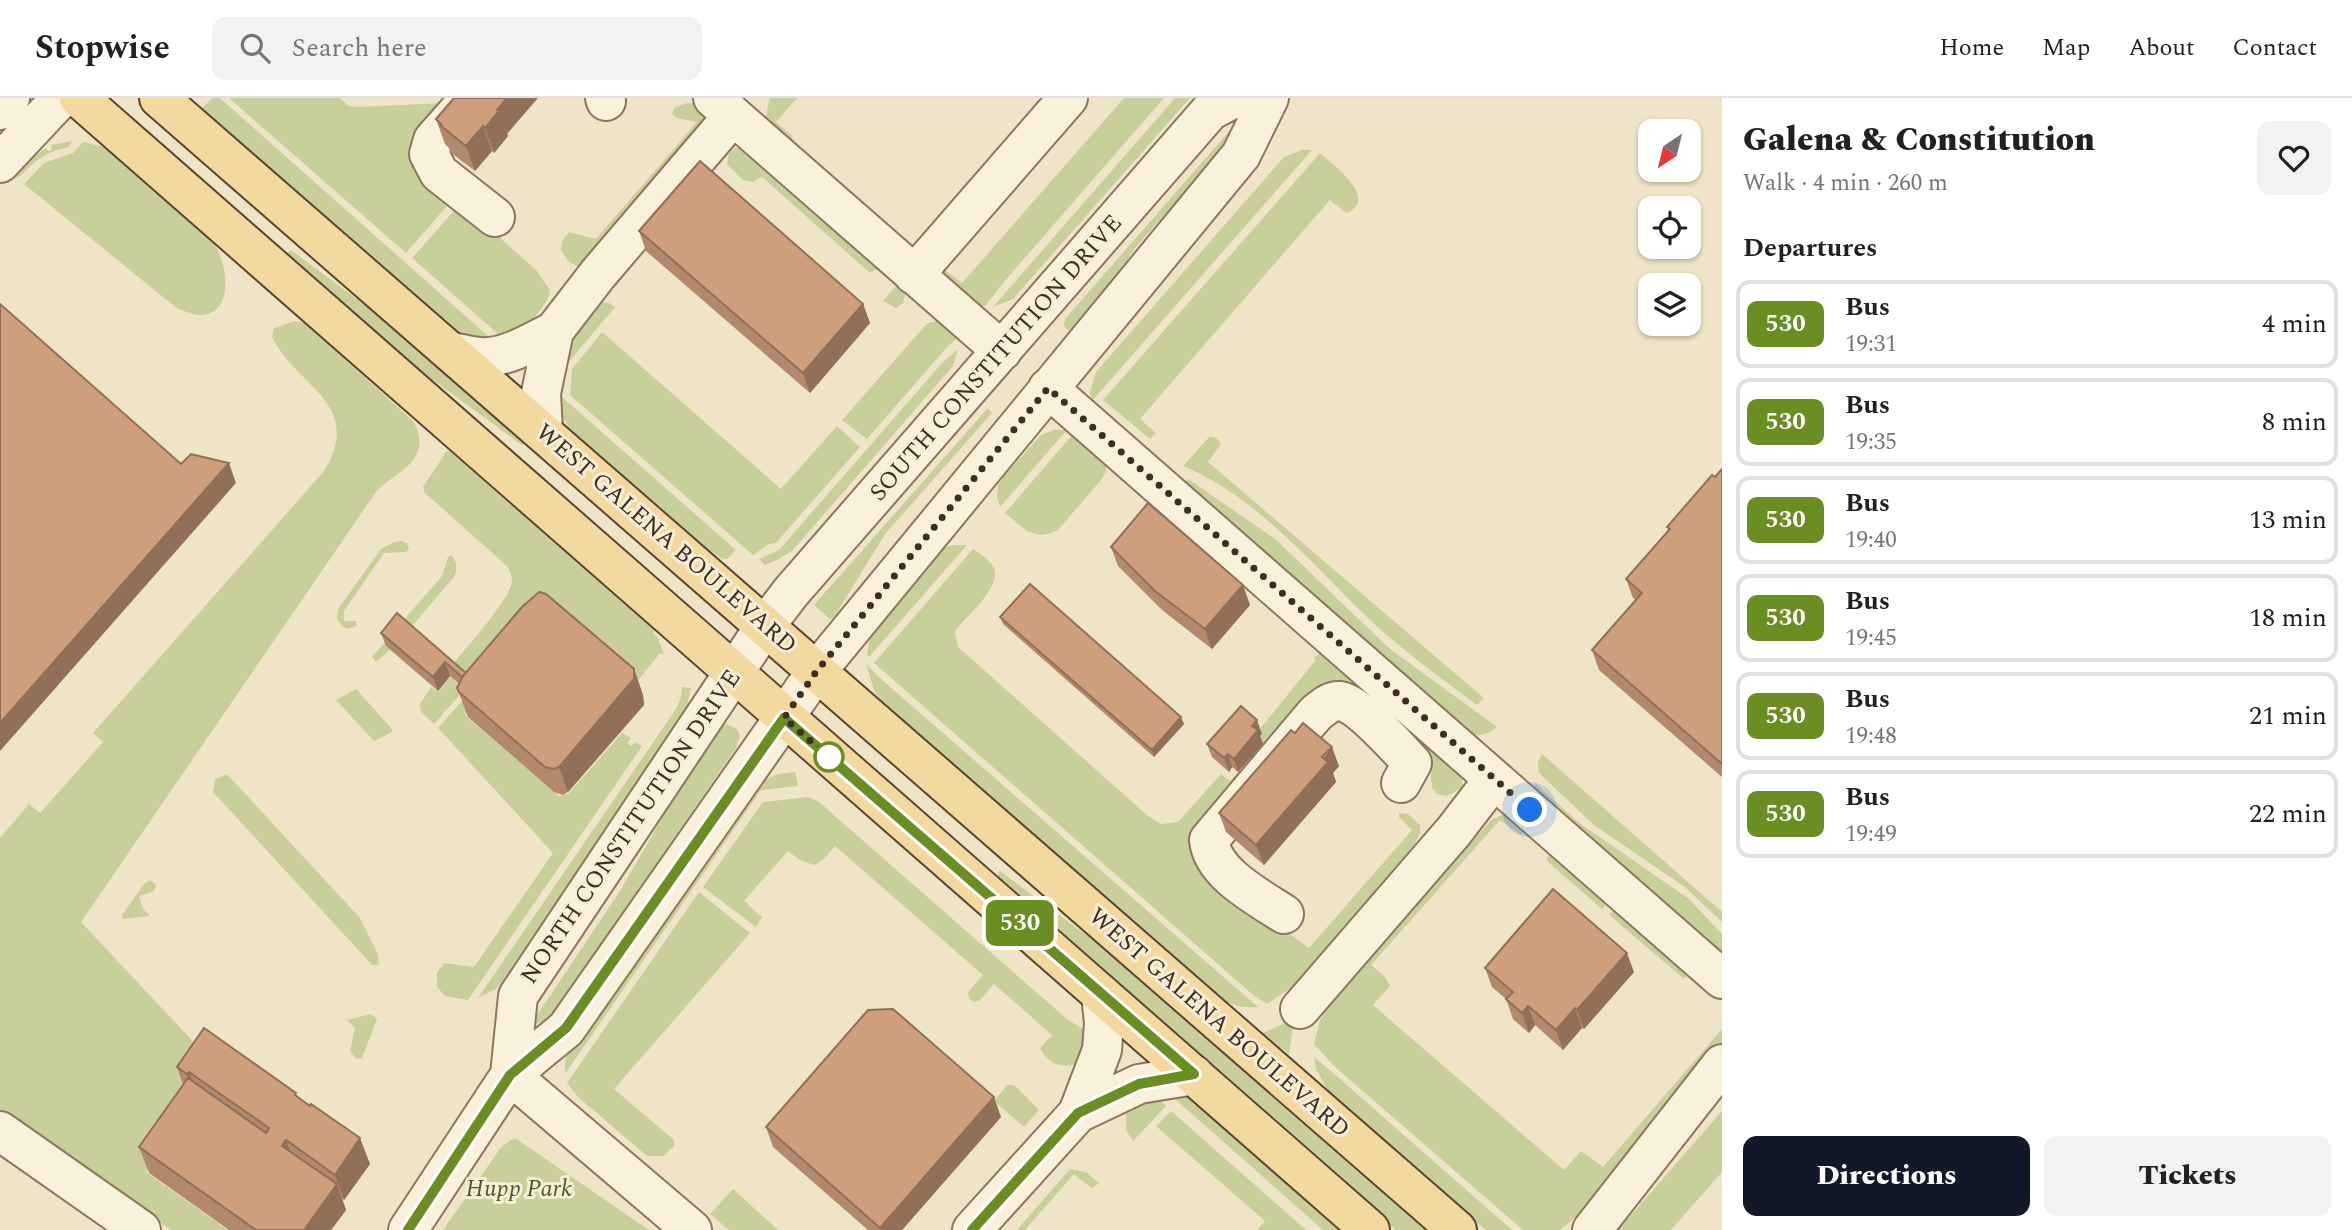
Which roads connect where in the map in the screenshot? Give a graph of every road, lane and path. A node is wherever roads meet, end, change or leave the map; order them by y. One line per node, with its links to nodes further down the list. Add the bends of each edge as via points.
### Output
1 (10, 98): 10 (street)
2 (61, 98): 11 (street)
3 (79, 98): 20 (main road)
4 (159, 98): 16 (main road, WEST GALENA BOULEVARD)
5 (470, 98): 12 (street, via 433,140 429,154 439,173)
6 (1068, 98): 13 (street)
7 (1234, 98): 15 (street, SOUTH CONSTITUTION DRIVE, via 1210,111)
8 (1269, 98): 17 (street, via 1241,155)
9 (722, 108): 13 (street); 14 (street)
10 (0, 110)
11 (0, 163)
12 (495, 217)
13 (914, 275): 15 (street)
14 (554, 331): 16 (street, via 497,355); 18 (street, via 541,393)
15 (1002, 351): 19 (street, SOUTH CONSTITUTION DRIVE)
16 (452, 352): 18 (main road, WEST GALENA BOULEVARD)
17 (1048, 388): 21 (street); 23 (street)
18 (543, 432): 19 (main road, WEST GALENA BOULEVARD)
19 (765, 626): 20 (street, NORTH CONSTITUTION DRIVE); 21 (main road, WEST GALENA BOULEVARD)
20 (734, 672): 22 (main road); 31 (street, NORTH CONSTITUTION DRIVE, via 518,996)
21 (816, 672): 22 (street, NORTH CONSTITUTION DRIVE); 39 (main road, WEST GALENA BOULEVARD)
22 (784, 718): 27 (main road); 31 (street, NORTH CONSTITUTION DRIVE, via 566,1028)
23 (1494, 779): 26 (street); 28 (street)
24 (1401, 783): 25 (street, via 1412,763 1360,712 1340,701 1328,703 1316,713 1209,840 1210,852 1220,866)
25 (1284, 914)
26 (1722, 979)
27 (1101, 994): 30 (main road); 32 (street, via 1102,1050)
28 (1300, 1009)
29 (1722, 1064): 40 (street)
30 (1194, 1074): 32 (street, via 1139,1084); 38 (main road)
31 (510, 1075): 35 (street, NORTH CONSTITUTION DRIVE); 36 (street)
32 (1078, 1113): 37 (street)
33 (0, 1131): 34 (street)
34 (141, 1230)
35 (408, 1230)
36 (692, 1230)
37 (972, 1230)
38 (1370, 1230)
39 (1457, 1230)
40 (1592, 1230)

